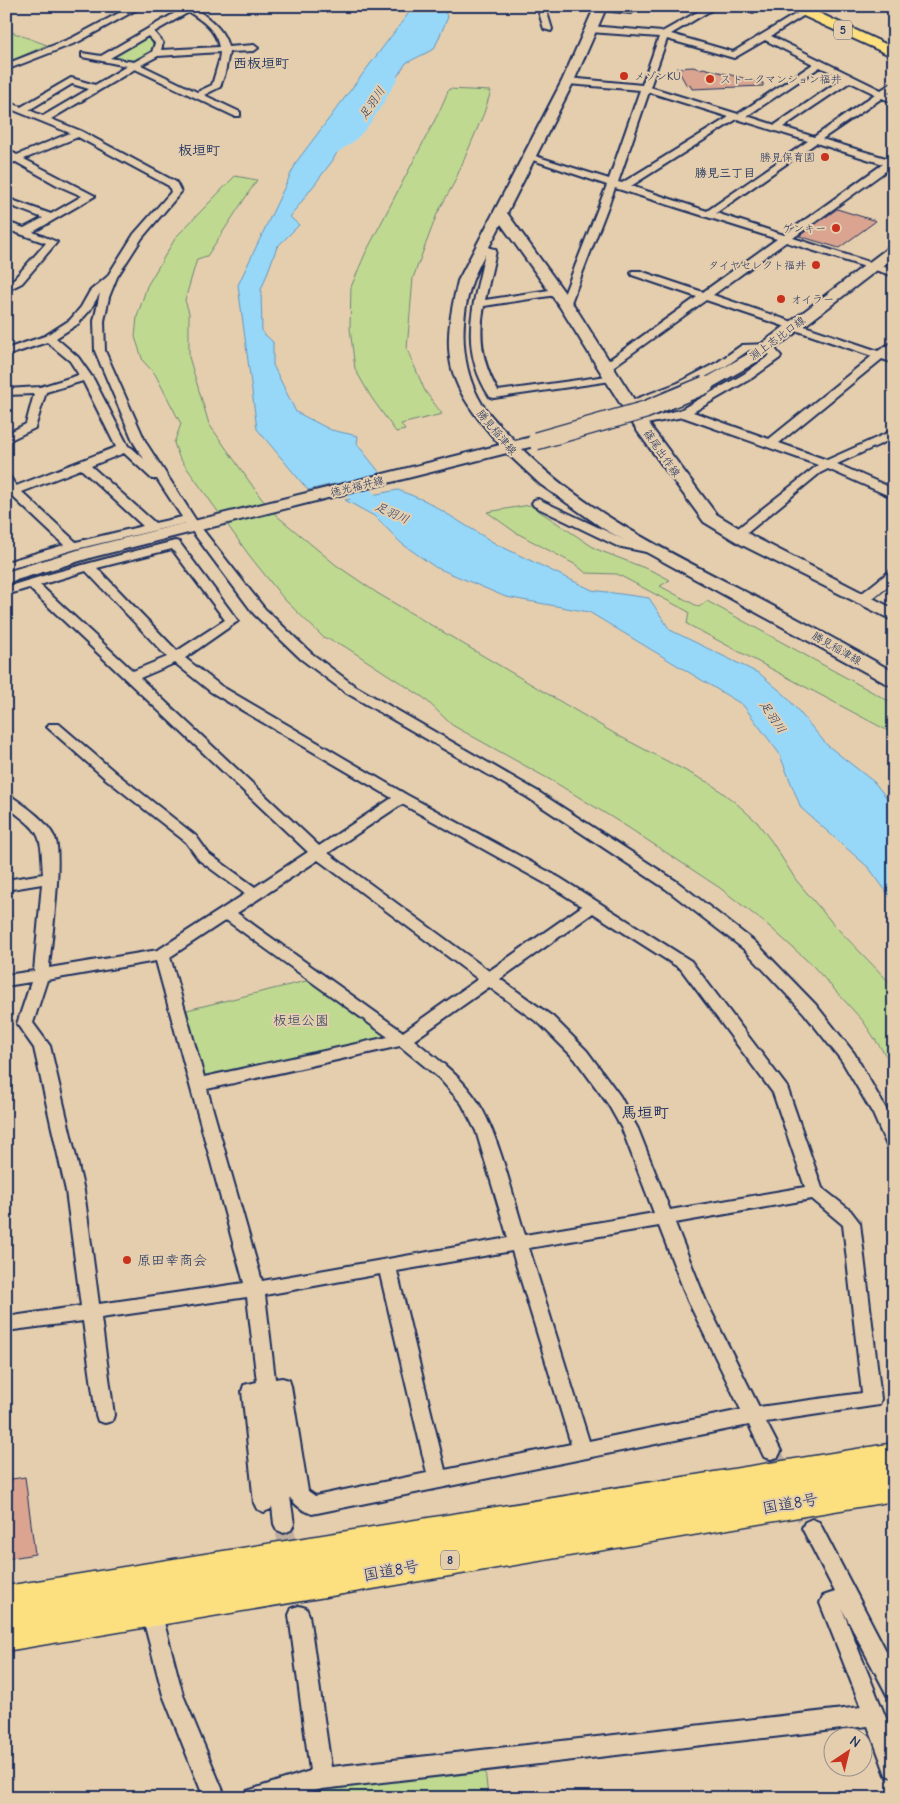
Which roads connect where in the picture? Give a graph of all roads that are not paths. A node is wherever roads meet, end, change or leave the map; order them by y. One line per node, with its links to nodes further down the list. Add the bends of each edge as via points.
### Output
1 (139, 6): 24 (street, via 75,40)
2 (541, 6): 10 (street)
3 (637, 6): 6 (street, via 631,10)
4 (714, 6): 13 (street)
5 (741, 6): 9 (street)
6 (601, 7): 11 (main road, 勝見稲津線)
7 (191, 8): 12 (street); 17 (street, via 221,35)
8 (806, 8): 14 (street); 15 (main road, 5); 19 (main road, 5)
9 (753, 9)
10 (548, 29)
11 (590, 29): 13 (street); 26 (main road, 勝見稲津線)
12 (148, 32): 18 (street, via 160,43); 21 (street)
13 (664, 35): 14 (street, via 734,55); 29 (street)
14 (764, 36): 22 (street)
15 (894, 45)
16 (254, 48): 17 (street)
17 (223, 50): 18 (street); 31 (street, via 224,67 216,88)
18 (156, 53): 23 (street)
19 (894, 53)
20 (84, 55): 21 (street)
21 (103, 58): 23 (street)
22 (820, 63): 25 (street); 35 (street)
23 (133, 65): 28 (street); 31 (street)
24 (6, 67)
25 (849, 78): 30 (street); 37 (street)
26 (568, 81): 29 (street); 41 (main road, 勝見稲津線)
27 (894, 85): 30 (street)
28 (96, 88): 33 (street, via 71,81); 36 (street)
29 (645, 88): 35 (street); 44 (street)
30 (881, 94): 32 (street); 39 (street)
31 (196, 95): 34 (street)
32 (894, 100)
33 (12, 108): 36 (street)
34 (237, 114)
35 (738, 116): 37 (street); 45 (street)
36 (44, 119): 38 (street)
37 (776, 128): 39 (street)
38 (78, 133): 42 (street); 59 (street, via 173,184 176,192 138,236)
39 (814, 139): 43 (street); 48 (street)
40 (6, 152): 42 (street)
41 (529, 157): 44 (street); 47 (main road, 勝見稲津線)
42 (11, 160): 49 (street, via 90,196)
43 (892, 161): 52 (street)
44 (612, 184): 45 (street); 63 (street)
45 (623, 187): 48 (street)
46 (6, 201): 49 (street)
47 (500, 213): 53 (main road, 勝見稲津線); 63 (main road, 篠尾出作線)
48 (709, 214): 52 (street)
49 (51, 217): 51 (street)
50 (6, 225): 51 (street)
51 (25, 232): 60 (street, via 52,242)
52 (785, 239): 55 (street); 62 (street)
53 (481, 249): 64 (street, via 491,251); 84 (main road, 勝見稲津線, via 465,280 455,346 461,375 474,404)
54 (894, 250): 55 (main road, 淵上志比口線)
55 (872, 266): 57 (street); 65 (main road, 淵上志比口線)
56 (636, 273): 62 (street)
57 (894, 273)
58 (6, 276): 60 (street)
59 (112, 277): 66 (street, via 94,292 74,322); 88 (street, via 99,320 100,351 140,443)
60 (18, 281): 61 (street)
61 (6, 288)
62 (706, 297): 65 (street); 72 (street)
63 (561, 298): 64 (street); 72 (main road, 篠尾出作線)
64 (478, 304): 72 (street, via 475,336 481,370 494,395)
65 (794, 327): 68 (main road, 淵上志比口線); 70 (street)
66 (49, 338): 69 (street); 73 (street, via 74,359)
67 (894, 344): 70 (street)
68 (768, 346): 74 (main road, 淵上志比口線); 77 (street, via 746,347 682,385); 78 (street, via 776,356 768,364)
69 (6, 353)
70 (880, 356): 71 (street); 82 (street)
71 (894, 360)
72 (610, 373): 77 (main road, 篠尾出作線)
73 (86, 377): 75 (street); 83 (street)
74 (705, 385): 84 (main road, 徳光福井線, bridge, via 645,410)
75 (41, 390): 76 (street); 81 (street, via 31,426)
76 (6, 392)
77 (629, 405): 79 (main road, 篠尾出作線)
78 (684, 413): 79 (street); 82 (street)
79 (641, 422): 94 (main road, 篠尾出作線, via 701,508 710,518)
80 (890, 438): 85 (street)
81 (6, 439)
82 (772, 443): 85 (street)
83 (123, 449): 86 (street); 88 (street, via 128,450 152,475)
84 (503, 449): 92 (main road, 徳光福井線); 96 (main road, 勝見稲津線, via 591,513)
85 (827, 464): 90 (street); 94 (street)
86 (83, 465): 89 (street); 93 (street)
87 (6, 480): 89 (street)
88 (164, 480): 92 (street)
89 (10, 493): 95 (street)
90 (894, 494)
91 (538, 504): 96 (street, via 621,543)
92 (190, 525): 93 (street); 100 (main road, 徳光福井線); 123 (street, via 259,611 306,656 350,689 548,804 671,885 750,946 810,1009 848,1057)
93 (153, 528): 95 (street)
94 (737, 535): 103 (main road, 篠尾出作線)
95 (73, 546): 97 (street)
96 (651, 549): 107 (main road, 勝見稲津線, via 803,628)
97 (6, 566)
98 (88, 566): 101 (street); 105 (street); 105 (street, via 175,545 232,621)
99 (894, 574): 103 (street)
100 (6, 578)
101 (31, 583): 102 (street); 106 (street)
102 (6, 591)
103 (862, 600): 104 (main road, 篠尾出作線)
104 (894, 616)
105 (176, 658): 106 (street); 109 (street, via 216,689)
106 (130, 678): 111 (street)
107 (894, 680)
108 (54, 727): 114 (street, via 191,839 204,857)
109 (402, 798): 111 (street); 115 (street)
110 (6, 799): 112 (street, via 39,824 49,840)
111 (318, 853): 114 (street); 119 (street)
112 (50, 878): 113 (street); 118 (street)
113 (6, 884)
114 (255, 894): 116 (street)
115 (592, 906): 119 (street); 124 (street, via 686,965 781,1091)
116 (227, 913): 117 (street); 121 (street)
117 (162, 955): 118 (street); 122 (street)
118 (41, 974): 120 (street); 129 (street, via 25,1024 42,1046 75,1191)
119 (488, 978): 121 (street); 125 (street, via 547,1021 597,1074 630,1129)
120 (6, 981)
121 (403, 1040): 122 (street); 126 (street, via 445,1074 468,1100 484,1131)
122 (197, 1085): 128 (street)
123 (894, 1144)
124 (815, 1192): 125 (street); 133 (street, via 850,1223 872,1399)
125 (664, 1217): 126 (street); 133 (street, via 697,1301)
126 (518, 1242): 127 (street); 134 (street)
127 (387, 1265): 128 (street); 137 (street)
128 (255, 1288): 129 (street); 131 (street)
129 (92, 1312): 130 (street); 132 (street)
130 (6, 1324)
131 (267, 1387): 137 (street, via 282,1386 299,1495 312,1505); 139 (street, via 251,1391); 140 (street)
132 (105, 1414)
133 (753, 1416): 134 (street); 135 (street)
134 (583, 1451): 137 (street)
135 (771, 1451)
136 (894, 1458): 143 (highway, 国道8号 / 8)
137 (438, 1480)
138 (894, 1485): 144 (highway, 国道8号 / 8)
139 (264, 1503)
140 (284, 1524)
141 (812, 1528): 142 (street)
142 (848, 1598): 147 (street); 148 (street, via 830,1603)
143 (6, 1603)
144 (151, 1611): 146 (highway, 国道8号 / 8); 152 (street, via 173,1695)
145 (299, 1615): 150 (street)
146 (6, 1634)
147 (894, 1688)
148 (875, 1715): 149 (street); 150 (street)
149 (894, 1768)
150 (322, 1779): 151 (street)
151 (288, 1793): 153 (street)
152 (215, 1798)
153 (255, 1798)

